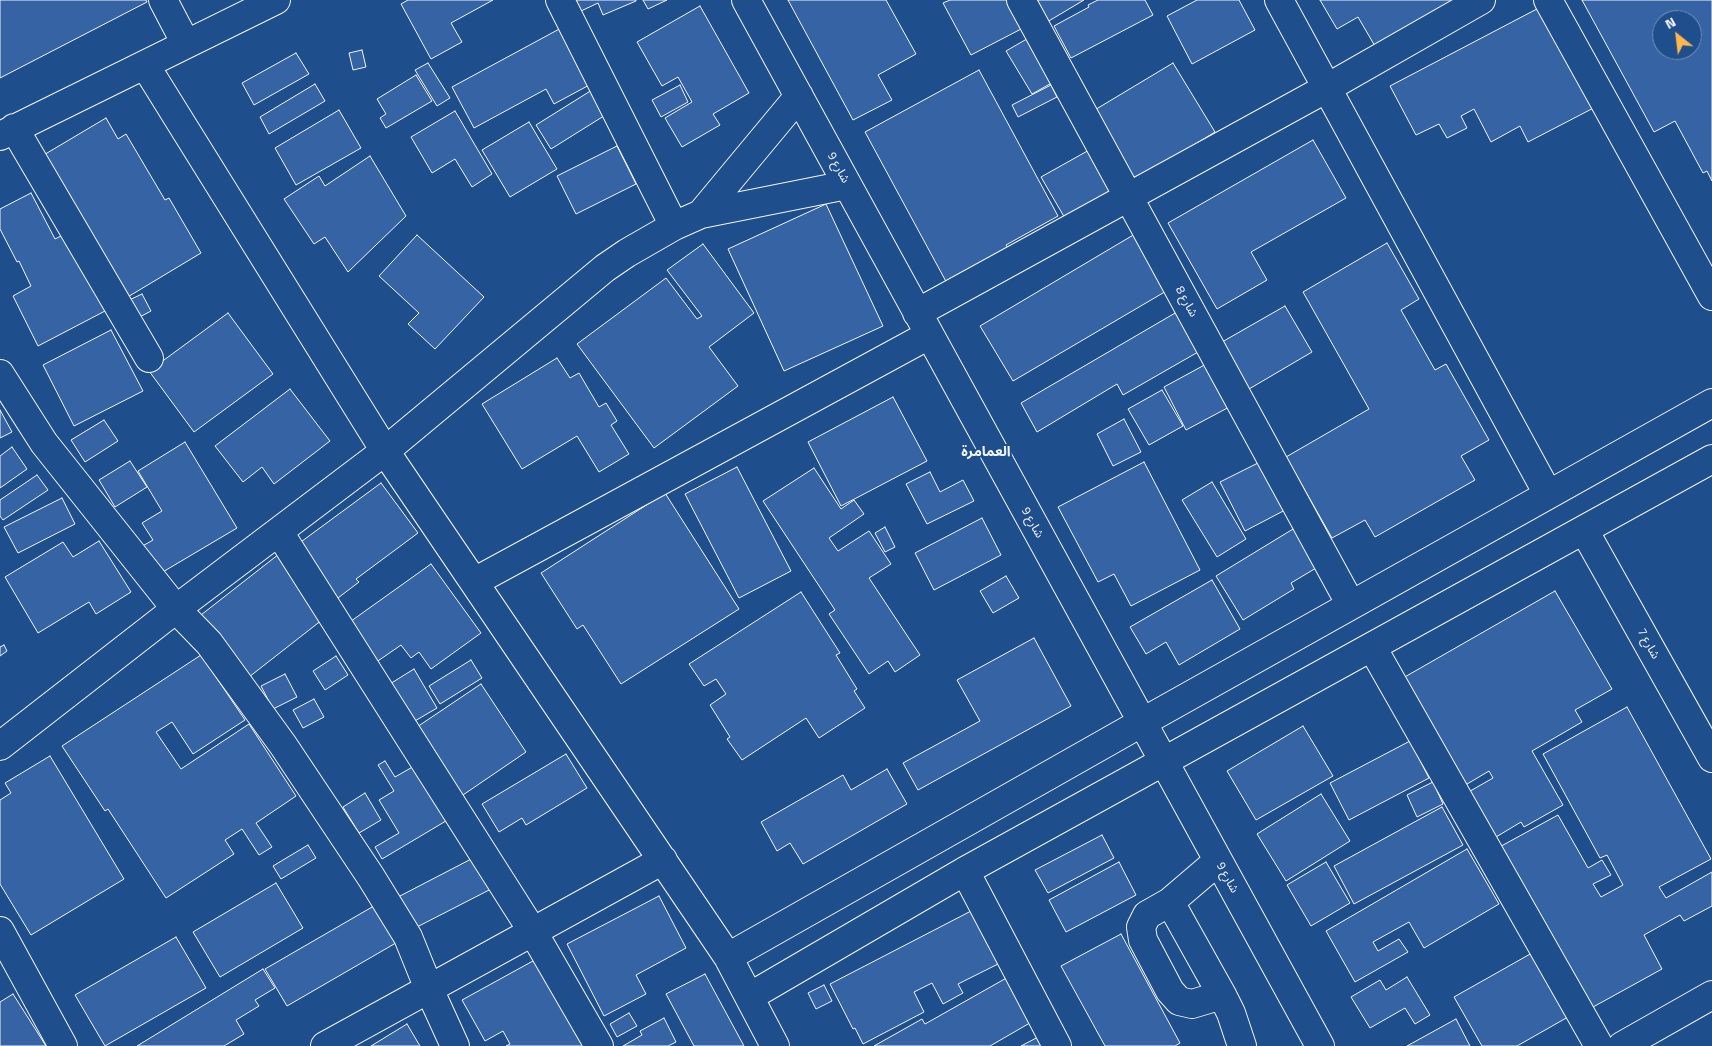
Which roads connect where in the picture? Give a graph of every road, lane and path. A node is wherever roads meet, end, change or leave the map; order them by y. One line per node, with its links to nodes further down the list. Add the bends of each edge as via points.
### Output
1 (163, 0): 9 (street)
2 (276, 0): 9 (street)
3 (560, 0): 17 (street)
4 (746, 0): 12 (street, شارع 9)
5 (1021, 0): 15 (street, شارع 8)
6 (1279, 0): 11 (street)
7 (1480, 0): 11 (street)
8 (1548, 0): 18 (street)
9 (186, 44): 10 (street)
10 (145, 65): 13 (street); 23 (street)
11 (1327, 88): 15 (street); 25 (street)
12 (799, 96): 14 (street, شارع 9); 16 (street)
13 (7, 132): 20 (street)
14 (847, 185): 16 (street); 19 (street, شارع 9)
15 (1129, 197): 19 (street); 29 (street, شارع 8)
16 (701, 214): 17 (street)
17 (674, 226): 23 (street, via 605,268)
18 (1712, 296)
19 (923, 324): 28 (street); 32 (street, شارع 9)
20 (149, 358)
21 (0, 374): 30 (street, via 44,443)
22 (1712, 403): 25 (street)
23 (385, 451): 27 (street); 28 (street)
24 (1712, 459): 26 (street)
25 (1548, 494): 29 (street)
26 (1584, 530): 31 (street); 34 (street, شارع 7)
27 (278, 532): 30 (street); 41 (street)
28 (474, 582): 36 (street)
29 (1351, 605): 32 (street)
30 (176, 609): 33 (street); 43 (street, via 215,651 372,877 408,936)
31 (1372, 647): 35 (street); 55 (street)
32 (1141, 723): 35 (street, شارع 9); 42 (street)
33 (0, 746)
34 (1712, 758)
35 (1163, 763): 37 (street, شارع 9); 38 (street)
36 (663, 860): 41 (street); 42 (street)
37 (1218, 861): 39 (street); 47 (street, شارع 9)
38 (965, 871): 46 (street); 53 (street)
39 (1170, 902): 44 (street); 44 (street, via 1147,915 1141,927 1143,940 1170,991 1180,1001 1192,1004)
40 (0, 931): 48 (street)
41 (533, 932): 43 (street); 51 (street)
42 (728, 957): 46 (street)
43 (429, 989): 49 (street); 50 (street)
44 (1222, 995): 54 (street)
45 (1712, 995): 56 (street)
46 (750, 997): 52 (street)
47 (1312, 1042)
48 (64, 1046)
49 (325, 1046)
50 (456, 1046)
51 (599, 1046)
52 (775, 1046)
53 (1057, 1046)
54 (1242, 1046)
55 (1599, 1046)
56 (1622, 1046)

